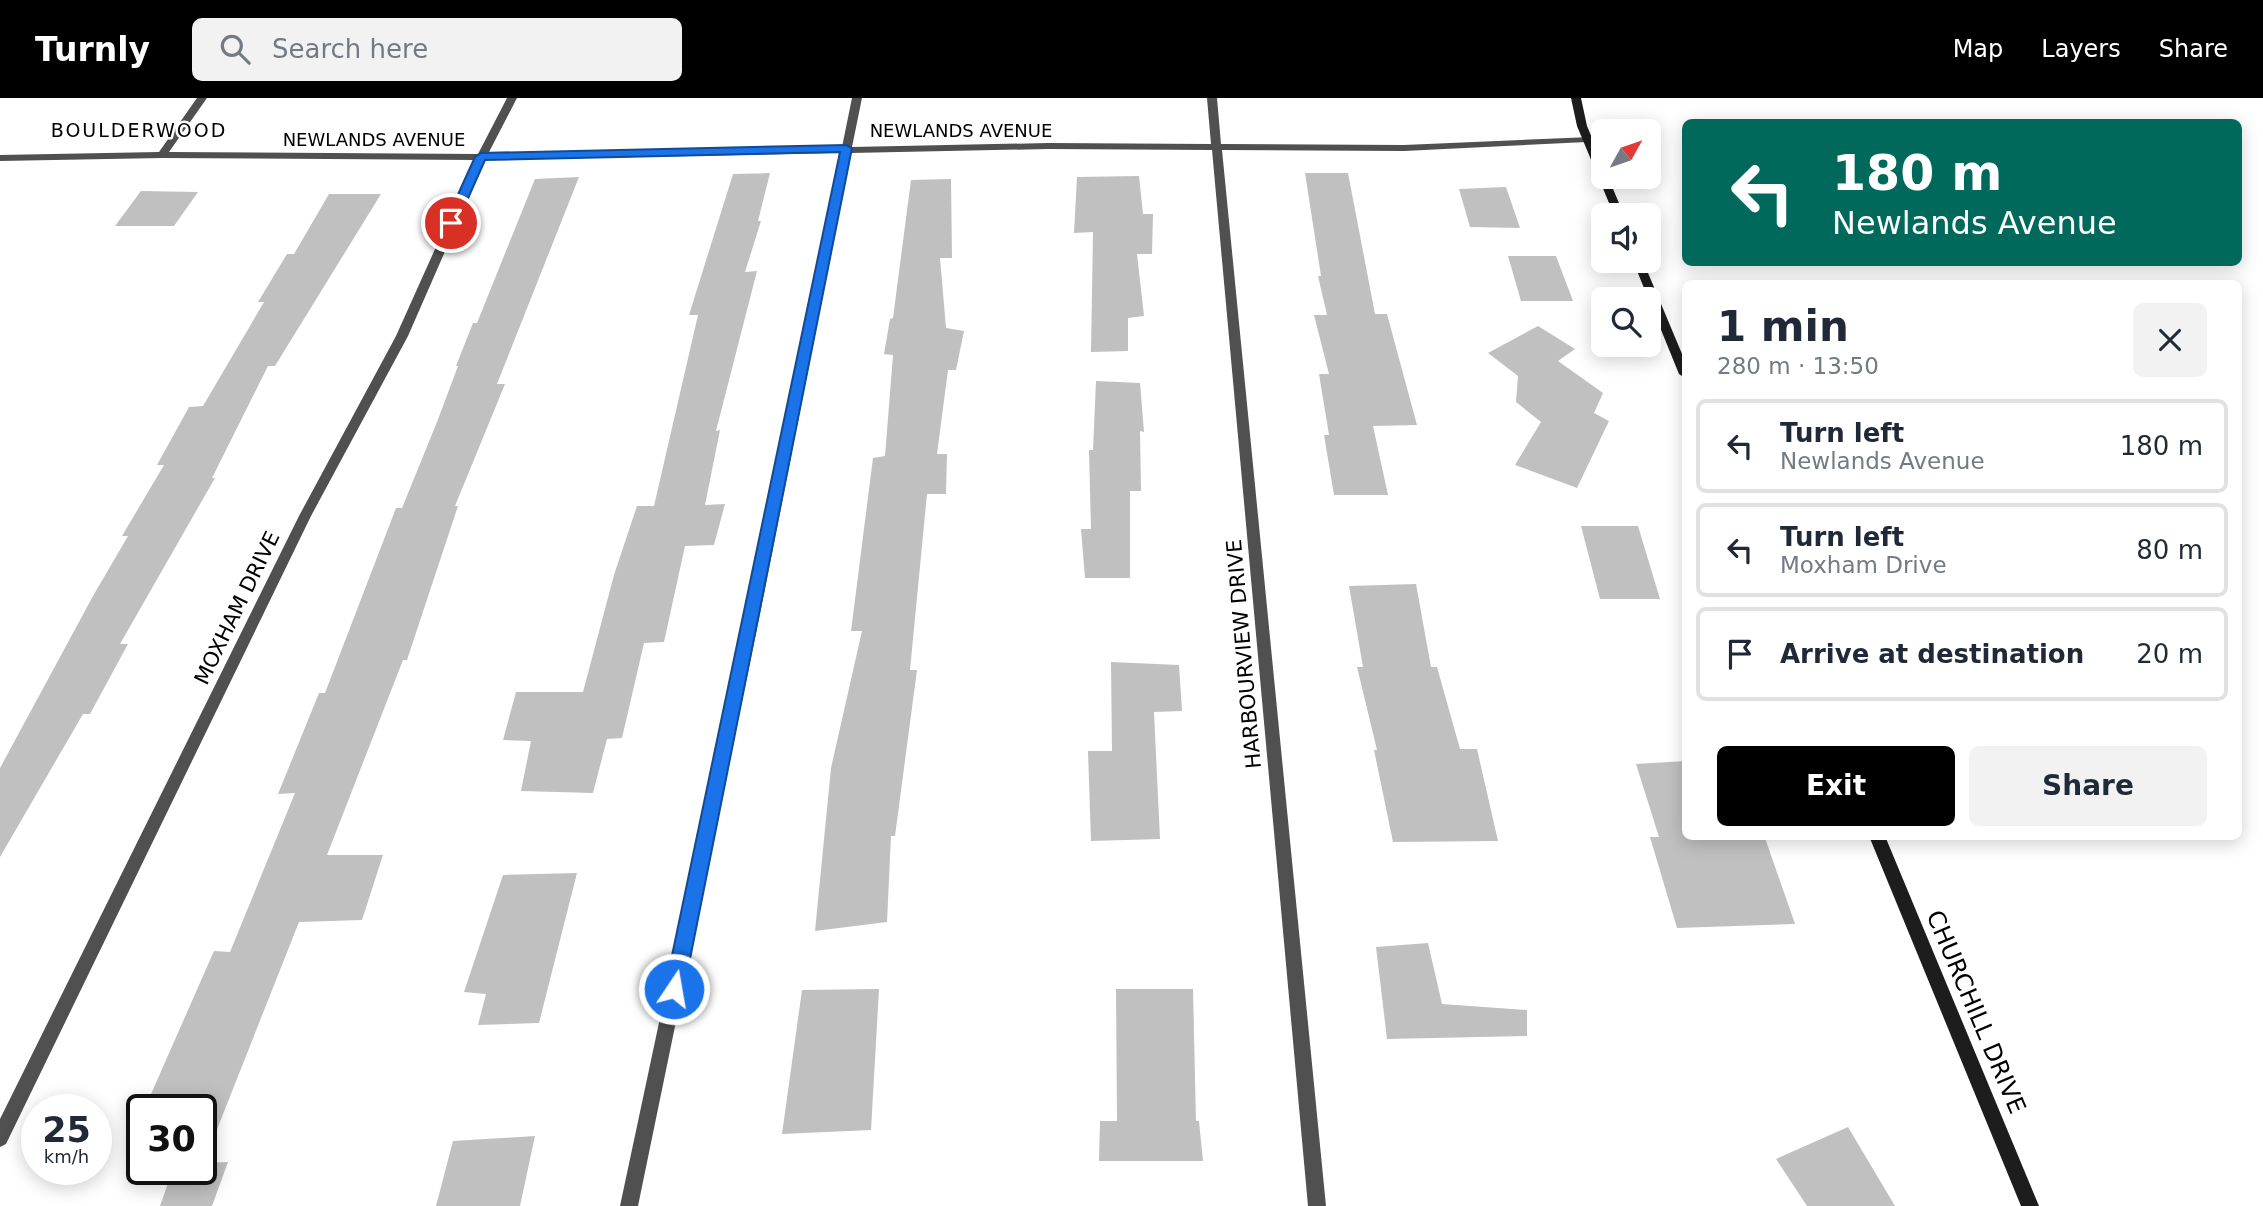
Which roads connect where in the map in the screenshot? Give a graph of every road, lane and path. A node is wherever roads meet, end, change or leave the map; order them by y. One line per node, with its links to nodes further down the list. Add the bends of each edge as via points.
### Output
1 (202, 98): 9 (street)
2 (512, 98): 10 (street, MOXHAM DRIVE)
3 (857, 98): 8 (street)
4 (1212, 98): 7 (street, HARBOURVIEW DRIVE)
5 (1576, 98): 6 (street)
6 (1587, 139): 7 (street, NEWLANDS AVENUE, via 1404,148); 12 (street)
7 (1216, 147): 8 (street, NEWLANDS AVENUE); 18 (street, HARBOURVIEW DRIVE)
8 (846, 148): 10 (street, NEWLANDS AVENUE); 17 (street)
9 (162, 155): 10 (street, NEWLANDS AVENUE); 11 (street, NEWLANDS AVENUE)
10 (481, 157): 16 (street, MOXHAM DRIVE, via 402,336 305,516)
11 (0, 158)
12 (1614, 203)
13 (1643, 273): 14 (street)
14 (1682, 367)
15 (1879, 840): 19 (street, CHURCHILL DRIVE)
16 (0, 1138)
17 (629, 1206)
18 (1317, 1206)
19 (2030, 1206)

